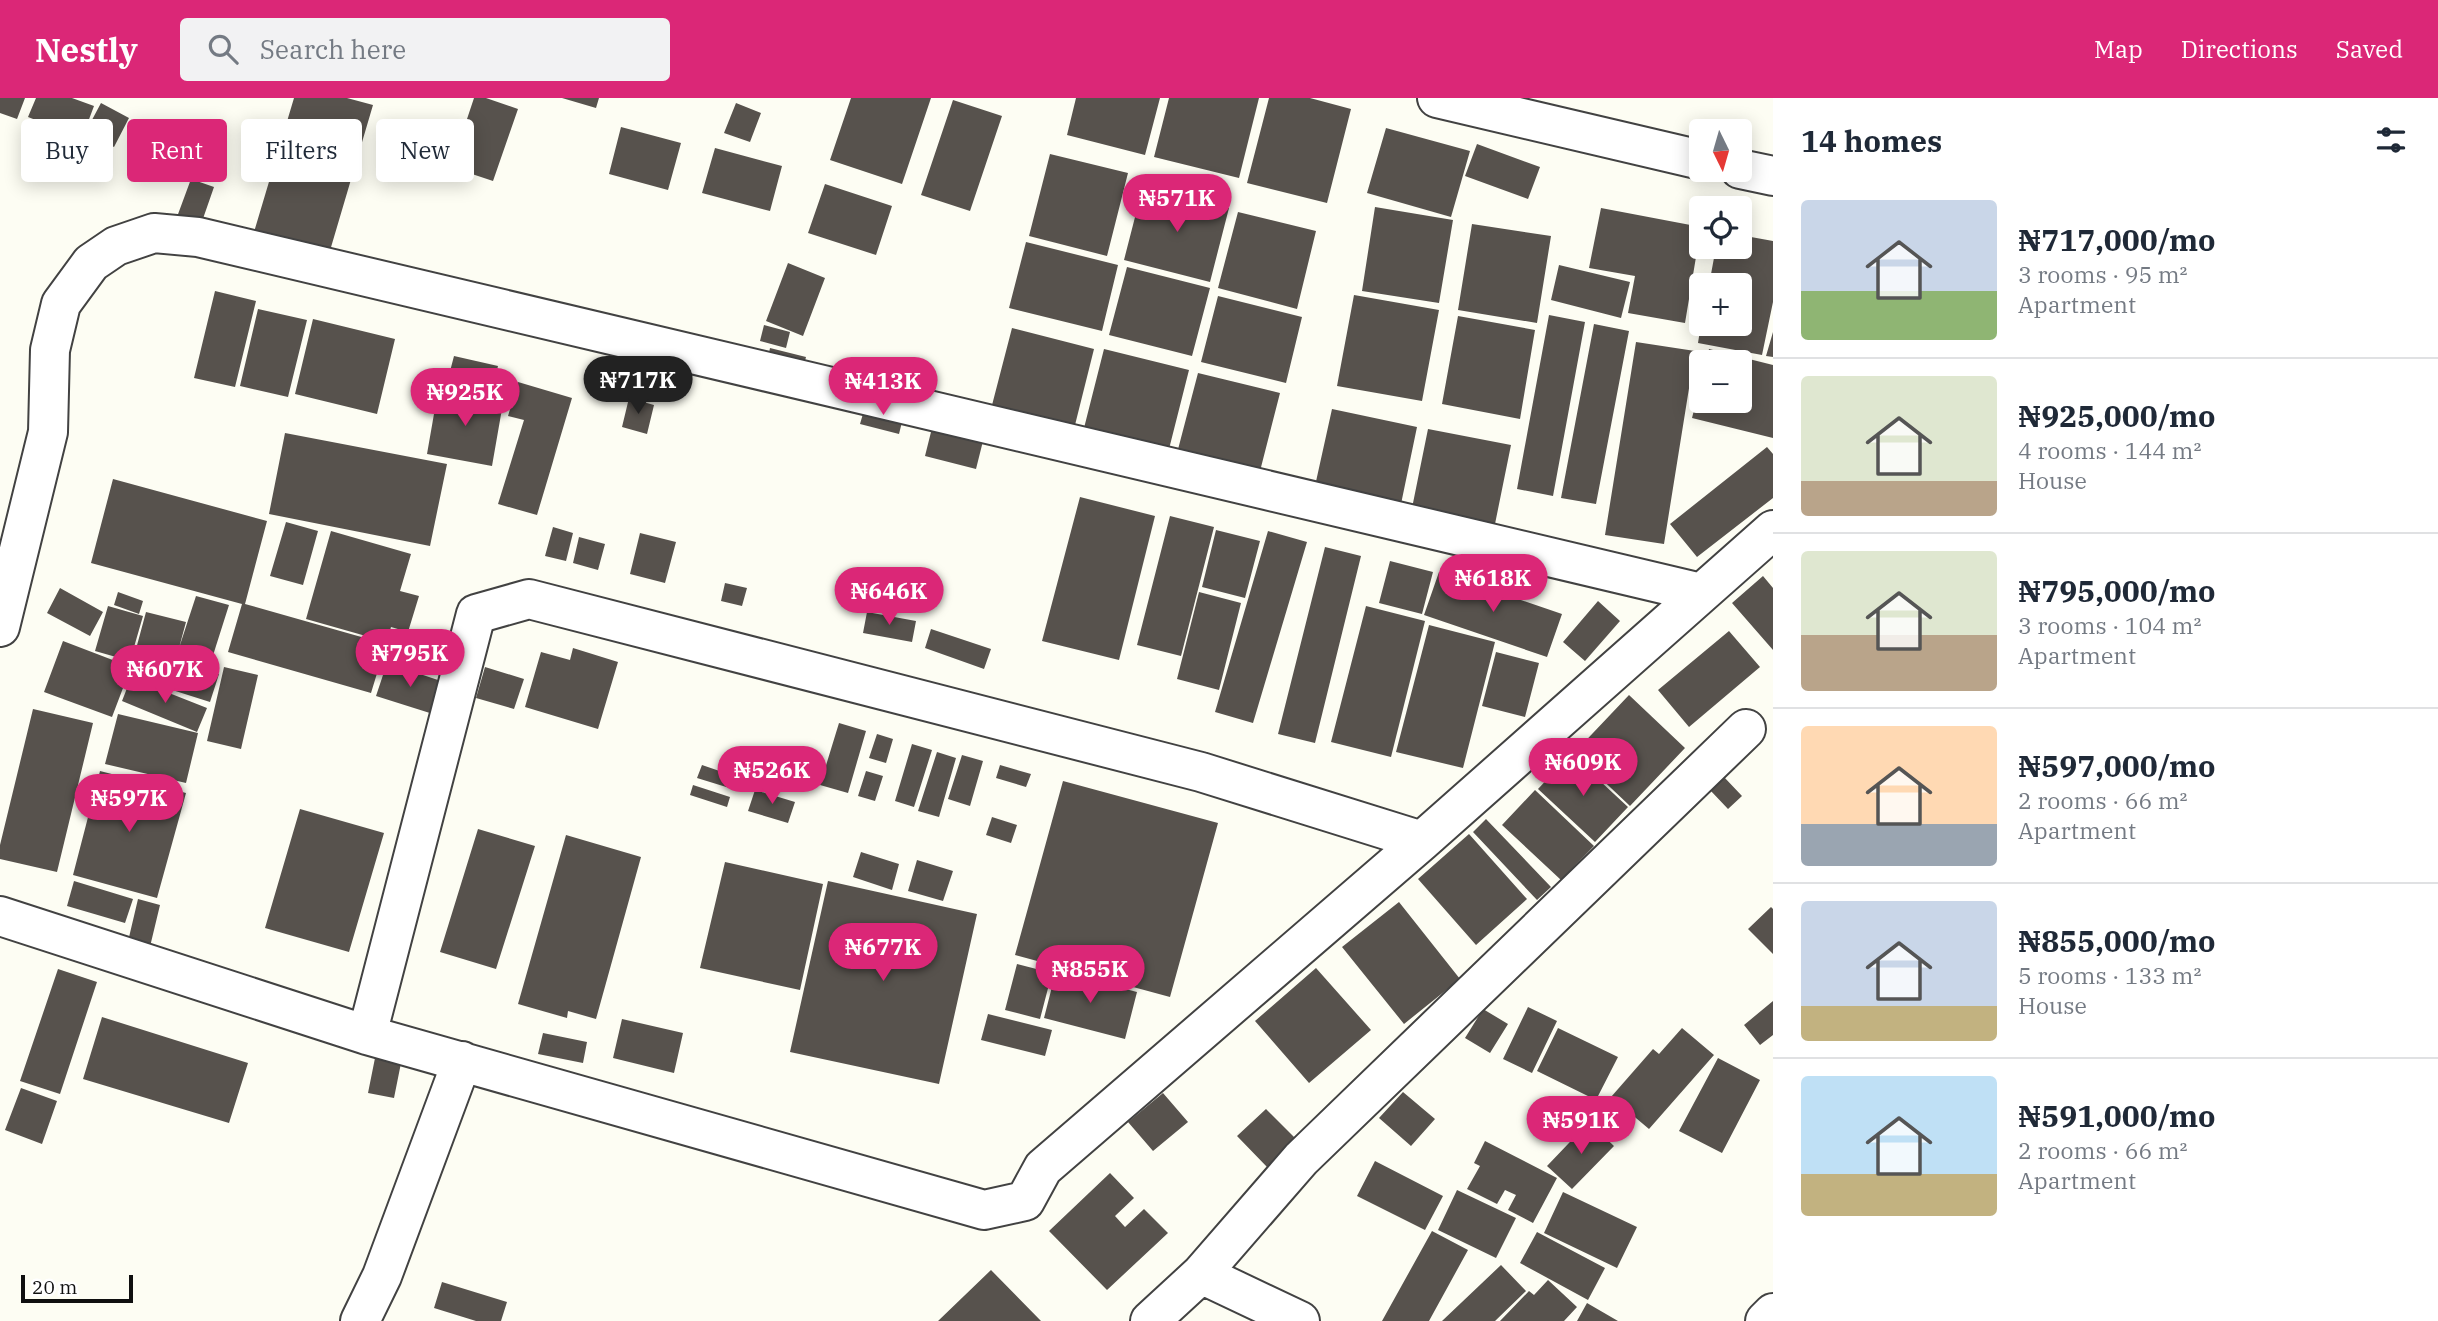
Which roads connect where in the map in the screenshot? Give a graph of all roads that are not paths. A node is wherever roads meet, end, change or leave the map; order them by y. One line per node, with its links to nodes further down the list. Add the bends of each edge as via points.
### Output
1 (1437, 98): 2 (street)
2 (1689, 157)
3 (1752, 172): 4 (street)
4 (1773, 176)
5 (1773, 530): 6 (street)
6 (1701, 593): 7 (street, via 211,241 154,233 116,246 91,263 61,304 50,350 48,432); 9 (street)
7 (0, 627)
8 (1746, 729): 13 (street, via 1301,1159)
9 (1422, 841): 11 (street, via 1201,772 529,599 476,614); 12 (street, via 1043,1168 1025,1201 984,1210)
10 (0, 916): 11 (street)
11 (367, 1035): 12 (street)
12 (462, 1061): 15 (street, via 382,1276)
13 (1201, 1273): 16 (street); 17 (street)
14 (1773, 1313): 18 (street)
15 (360, 1321)
16 (1150, 1321)
17 (1300, 1321)
18 (1765, 1321)

